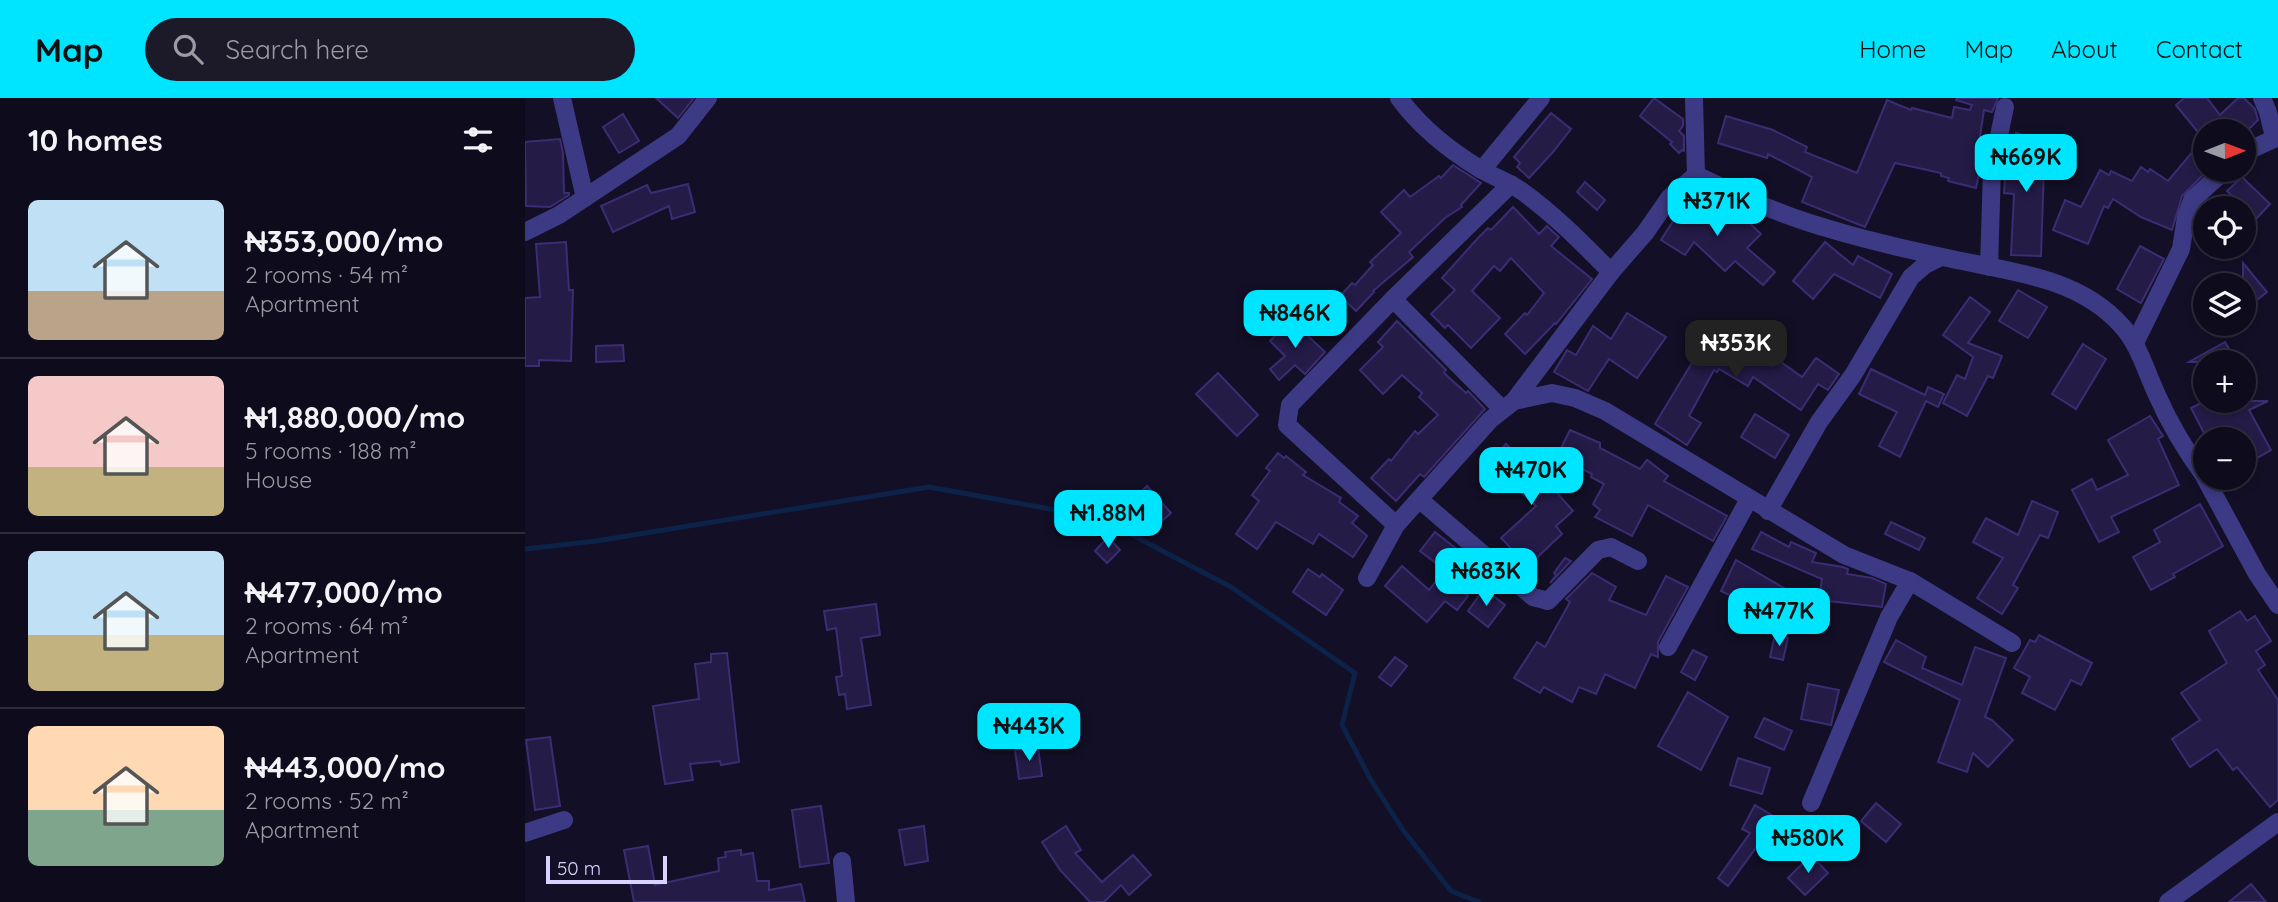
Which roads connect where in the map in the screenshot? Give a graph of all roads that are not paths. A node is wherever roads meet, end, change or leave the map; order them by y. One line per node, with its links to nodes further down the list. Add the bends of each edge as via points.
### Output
1 (562, 98): 14 (street)
2 (708, 98): 14 (street, via 678,136)
3 (1399, 98): 10 (street, via 1443,144)
4 (1541, 98): 10 (street)
5 (1694, 98): 11 (street)
6 (2262, 98): 8 (street)
7 (2005, 107): 17 (street, via 1991,169)
8 (2276, 137): 9 (street)
9 (2256, 147)
10 (1482, 170): 13 (street)
11 (1696, 175): 16 (street, via 1821,227); 18 (street, via 1670,197)
12 (2212, 182): 20 (street, via 2192,200 2181,249)
13 (1511, 184): 18 (street); 19 (street)
14 (585, 198): 15 (street)
15 (525, 232)
16 (1941, 257): 17 (street); 26 (street, via 1911,277)
17 (1989, 267): 20 (street, via 2045,279 2100,304)
18 (1611, 272): 21 (street)
19 (1392, 299): 21 (street); 27 (street, via 1290,405 1287,425)
20 (2135, 343): 22 (street, via 2181,445)
21 (1508, 405): 24 (street, via 1552,393 1575,397); 25 (street)
22 (2193, 462)
23 (2212, 490): 31 (street)
24 (1749, 499): 26 (street); 33 (street)
25 (1420, 500): 27 (street); 28 (street, via 1532,597 1548,601 1598,550 1611,547)
26 (1768, 511): 30 (street, via 1844,555)
27 (1396, 525): 29 (street)
28 (1638, 561)
29 (1367, 578)
30 (1910, 581): 32 (street); 34 (street, via 1889,617)
31 (2278, 605)
32 (2012, 643)
33 (1668, 647)
34 (1811, 803)
35 (564, 820): 37 (street)
36 (2278, 822): 40 (street)
37 (525, 833)
38 (842, 861): 39 (street)
39 (846, 902)
40 (2168, 902)

